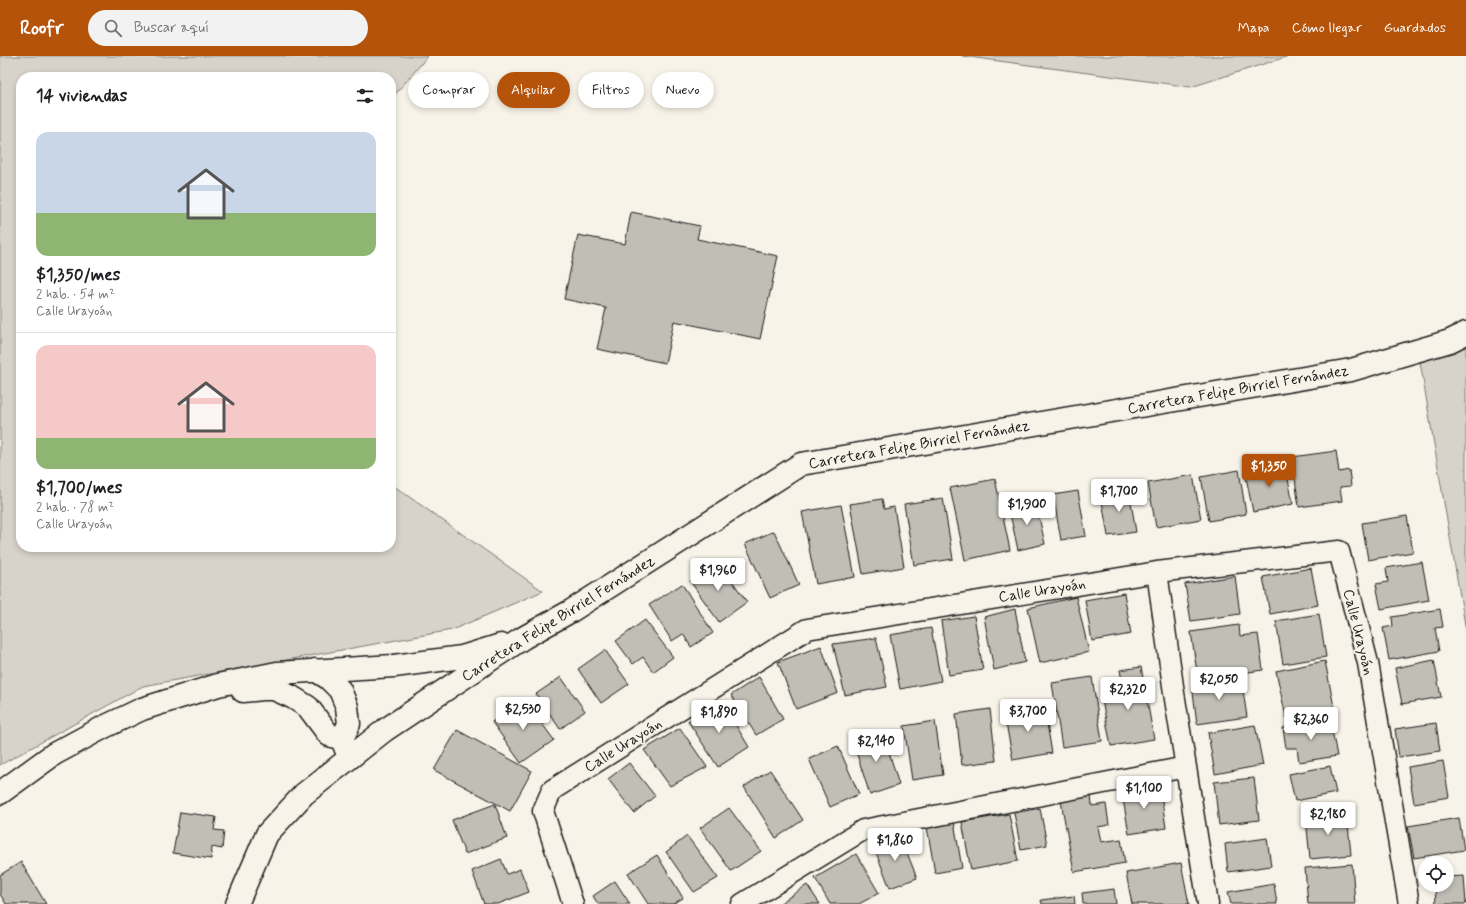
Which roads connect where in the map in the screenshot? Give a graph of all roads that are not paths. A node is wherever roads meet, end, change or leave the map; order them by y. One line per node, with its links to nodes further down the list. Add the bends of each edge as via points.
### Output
1 (1466, 332): 3 (street, Carretera Felipe Birriel Fernández, via 1450,341 1350,370 801,464 571,611)
2 (1157, 572): 7 (street); 10 (street, Calle Urayoán, via 807,629 552,790 543,811); 13 (street, Calle Urayoán, via 1339,551 1368,663)
3 (523, 638): 4 (street, via 462,657 394,666); 6 (street, Carretera Felipe Birriel Fernández, via 385,730)
4 (315, 670): 5 (street, via 277,673 218,685); 6 (street, via 340,690 347,707 349,724)
5 (142, 709): 6 (street, via 171,707 250,689 274,689 308,707 329,735); 8 (street, via 54,754)
6 (345, 749): 9 (street, Carretera Felipe Birriel Fernández, via 267,834)
7 (1186, 768): 11 (street, via 863,830); 12 (street)
8 (0, 793)
9 (237, 904)
10 (573, 904)
11 (742, 904)
12 (1208, 904)
13 (1408, 904)

